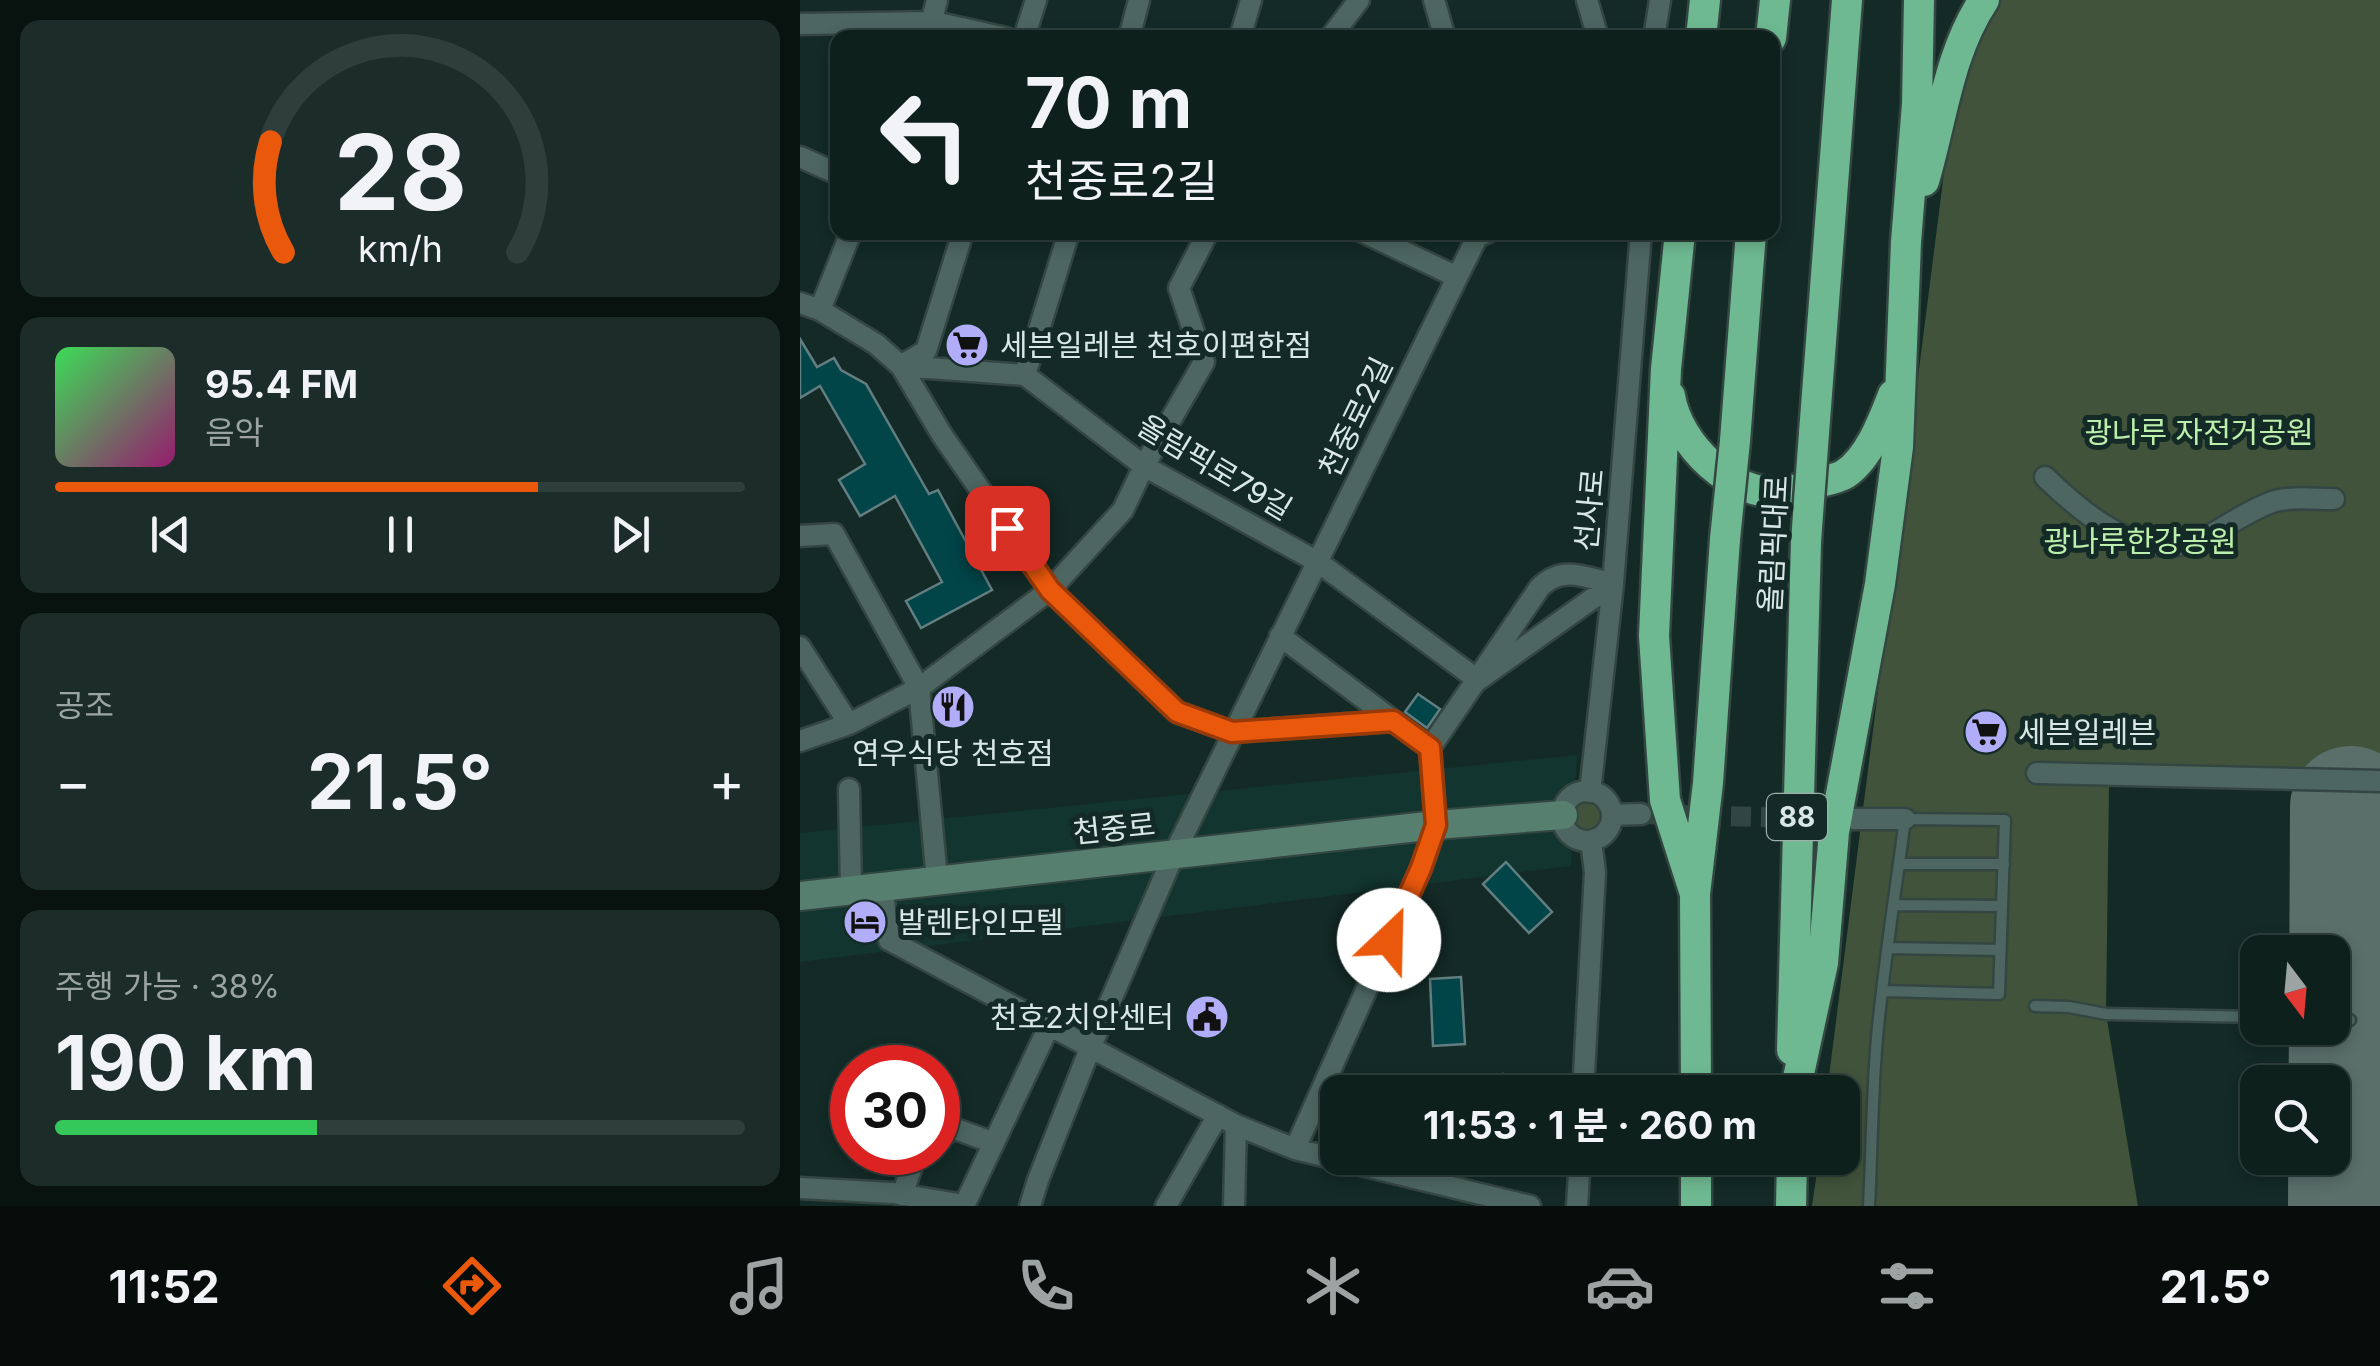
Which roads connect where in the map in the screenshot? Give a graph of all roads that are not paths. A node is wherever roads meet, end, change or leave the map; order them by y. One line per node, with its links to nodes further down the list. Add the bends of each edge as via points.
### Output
1 (937, 0): 16 (street)
2 (1036, 0): 17 (street)
3 (1140, 0): 18 (street)
4 (1251, 0): 19 (street)
5 (1359, 0): 20 (street)
6 (1434, 0): 21 (street)
7 (1587, 0): 22 (street)
8 (1660, 0): 23 (street)
9 (1705, 0): 24 (highway)
10 (1775, 0): 25 (highway)
11 (1847, 0): 26 (highway, 올림픽대로 / 88)
12 (1864, 0): 26 (highway)
13 (1919, 0): 38 (highway)
14 (1984, 0): 38 (highway, via 1944,97)
15 (800, 24): 16 (street)
16 (930, 30)
17 (1027, 30)
18 (1131, 30)
19 (1242, 30)
20 (1336, 30)
21 (1442, 30)
22 (1596, 30)
23 (1651, 30)
24 (1702, 30)
25 (1772, 30)
26 (1841, 109): 91 (highway, 올림픽대로 / 88, bridge, via 1806,542)
27 (800, 156): 28 (street)
28 (830, 170)
29 (847, 240): 40 (street)
30 (961, 240): 41 (street, via 926,352)
31 (1067, 240): 43 (street)
32 (1204, 240): 45 (street, via 1179,288 1204,362)
33 (1379, 240): 39 (street)
34 (1475, 240): 39 (street, 천중로2길)
35 (1641, 240): 50 (street, 선사로)
36 (1679, 240): 42 (highway)
37 (1751, 240): 78 (highway, 올림픽대로, bridge)
38 (1906, 242): 44 (highway)
39 (1457, 278): 49 (street, 천중로2길)
40 (810, 306): 41 (street)
41 (901, 366): 43 (street); 51 (street)
42 (1666, 368): 44 (highway, via 1673,414 1703,460 1753,489 1784,492 1844,475 1884,420); 78 (highway, via 1654,636 1665,800)
43 (1025, 375): 45 (street, 올림픽로79길)
44 (1900, 376): 92 (highway, via 1880,584 1834,832 1823,963)
45 (1144, 466): 49 (street, 올림픽로79길); 51 (street, via 1123,510)
46 (2044, 477): 47 (street, via 2102,526 2152,544 2208,536 2274,501)
47 (2334, 499)
48 (800, 536): 55 (street, via 834,534)
49 (1318, 562): 52 (street, 천중로2길); 54 (street, 올림픽로79길)
50 (1613, 584): 54 (street); 54 (street, via 1566,572 1551,576); 64 (street, 선사로)
51 (1050, 590): 55 (street); 58 (street, via 1177,712)
52 (1280, 636): 56 (street); 58 (street, 천중로2길)
53 (800, 647): 57 (street)
54 (1478, 680): 60 (street)
55 (919, 688): 57 (street); 75 (street)
56 (1393, 721): 58 (street); 60 (street)
57 (849, 724): 59 (street)
58 (1232, 732): 72 (street, 천중로2길)
59 (800, 741)
60 (1430, 748): 70 (street)
61 (2037, 774): 62 (street)
62 (2380, 781)
63 (848, 790): 77 (street)
64 (1590, 792): 66 (street, via 1608,802); 67 (street, via 1571,798)
65 (1641, 814): 66 (street)
66 (1612, 815): 71 (street, via 1605,834)
67 (1562, 816): 70 (street, 천중로); 71 (street, via 1569,834)
68 (1905, 818): 69 (street); 73 (lane); 74 (lane, via 2006,820)
69 (1853, 820)
70 (1436, 825): 72 (street, 천중로); 96 (street)
71 (1591, 841): 89 (street)
72 (1174, 854): 75 (street, 천중로); 88 (street, 천중로2길)
73 (1899, 864): 74 (lane); 80 (lane)
74 (2004, 864): 81 (lane)
75 (937, 878): 76 (street, 천중로)
76 (882, 885): 77 (street, 천중로); 87 (street, via 890,940)
77 (851, 888): 79 (street, 천중로)
78 (1695, 894): 90 (highway, 올림픽대로)
79 (800, 896)
80 (1894, 905): 81 (lane); 82 (lane)
81 (2002, 906): 83 (lane)
82 (1888, 948): 83 (lane); 84 (lane)
83 (2000, 950): 84 (lane, via 1999,994)
84 (1883, 990): 111 (lane)
85 (2035, 1006): 86 (lane)
86 (2240, 1017)
87 (1050, 1024): 88 (street); 95 (street)
88 (1090, 1046): 93 (street); 104 (street, 천중로2길)
89 (1584, 1075)
90 (1696, 1075)
91 (1793, 1075)
92 (1798, 1075)
93 (1227, 1120): 96 (street); 105 (street); 106 (street)
94 (960, 1131): 95 (street)
95 (994, 1143): 103 (street)
96 (1295, 1150): 107 (street)
97 (906, 1175): 102 (street)
98 (1579, 1175): 108 (street)
99 (1696, 1175): 109 (highway)
100 (1792, 1175): 110 (highway)
101 (800, 1188): 102 (street)
102 (894, 1198): 103 (street)
103 (964, 1206)
104 (1030, 1206)
105 (1166, 1206)
106 (1234, 1206)
107 (1530, 1206)
108 (1577, 1206)
109 (1696, 1206)
110 (1791, 1206)
111 (1869, 1206)

